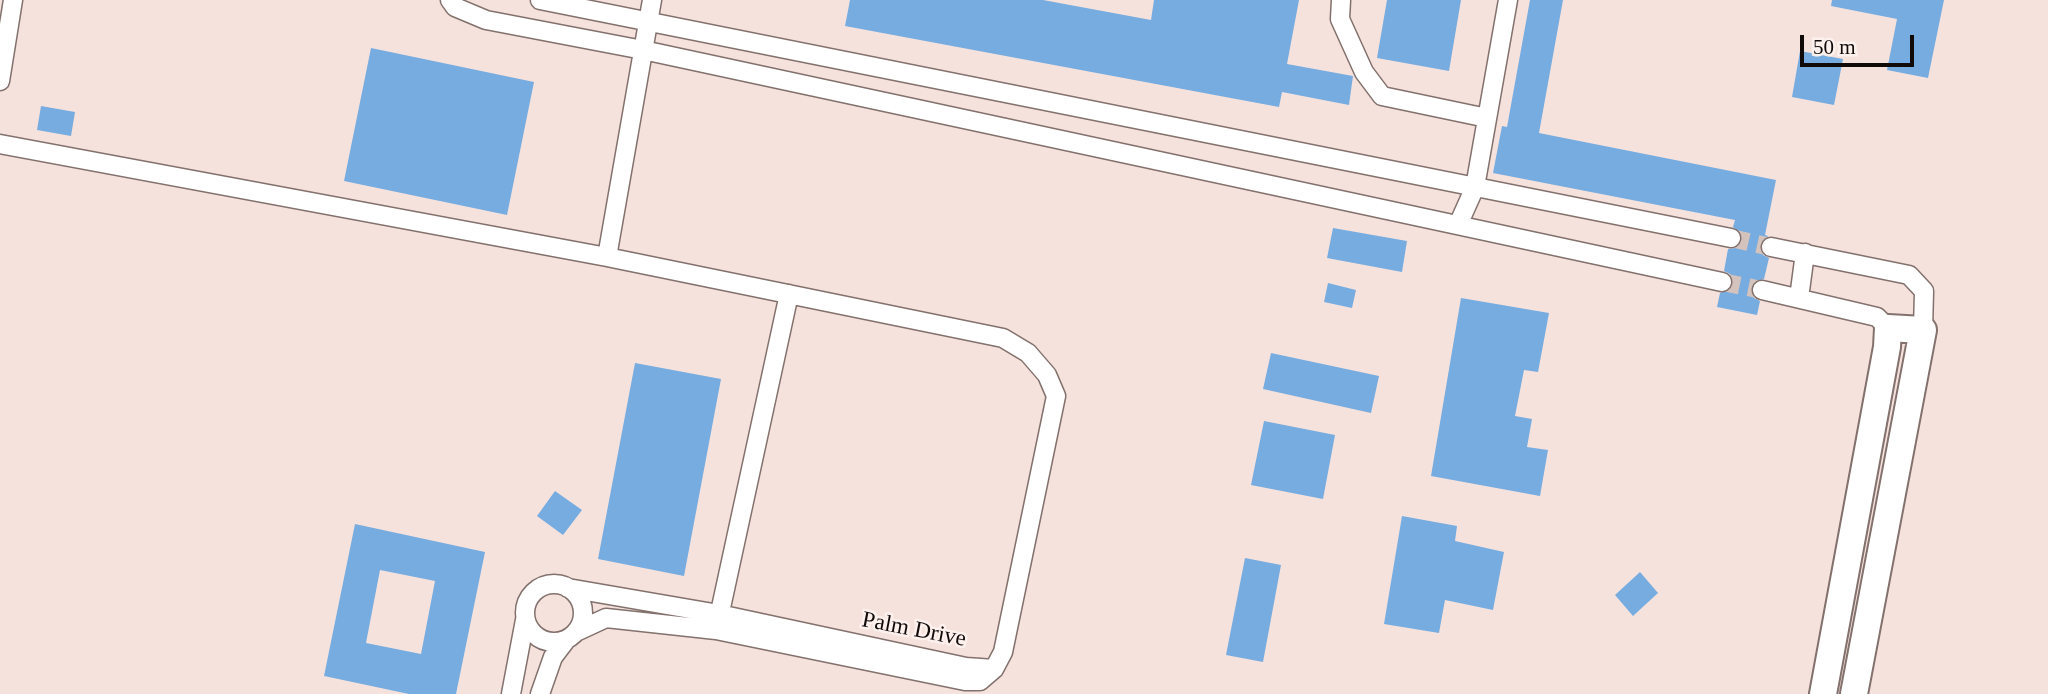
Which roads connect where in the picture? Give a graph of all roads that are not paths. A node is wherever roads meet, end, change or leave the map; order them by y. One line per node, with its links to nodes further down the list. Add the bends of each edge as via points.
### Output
1 (13, 0): 9 (street)
2 (450, 0): 8 (street, via 455,7 486,20)
3 (540, 0): 7 (street)
4 (652, 0): 7 (street)
5 (1341, 0): 10 (street, via 1340,19 1364,72 1382,96)
6 (1508, 0): 10 (street)
7 (649, 20): 8 (street); 12 (street)
8 (643, 50): 13 (street); 17 (street)
9 (0, 81)
10 (1487, 118): 12 (street)
11 (0, 144): 17 (street)
12 (1475, 187): 13 (street); 14 (street)
13 (1458, 225): 18 (street)
14 (1731, 238)
15 (1771, 247): 16 (street)
16 (1805, 253): 21 (street); 23 (street, via 1909,275 1924,291)
17 (607, 257): 20 (street)
18 (1722, 282)
19 (1762, 290): 21 (street)
20 (789, 294): 26 (street); 26 (street, Palm Drive, via 1003,338 1028,353 1047,375 1056,396 1003,652 994,669 980,681 965,681)
21 (1798, 298): 22 (street, via 1877,317)
22 (1888, 328): 23 (main road); 30 (main road)
23 (1923, 330): 31 (main road)
24 (568, 588): 25 (street, Palm Drive, via 549,584 532,593); 26 (street, Palm Drive); 27 (street, via 579,598 583,614)
25 (525, 620): 27 (street, via 535,636 548,642); 28 (street, Palm Drive)
26 (717, 622): 27 (street, Palm Drive, via 606,618)
27 (572, 635): 29 (street, via 553,657)
28 (511, 694)
29 (540, 694)
30 (1823, 694)
31 (1854, 694)

